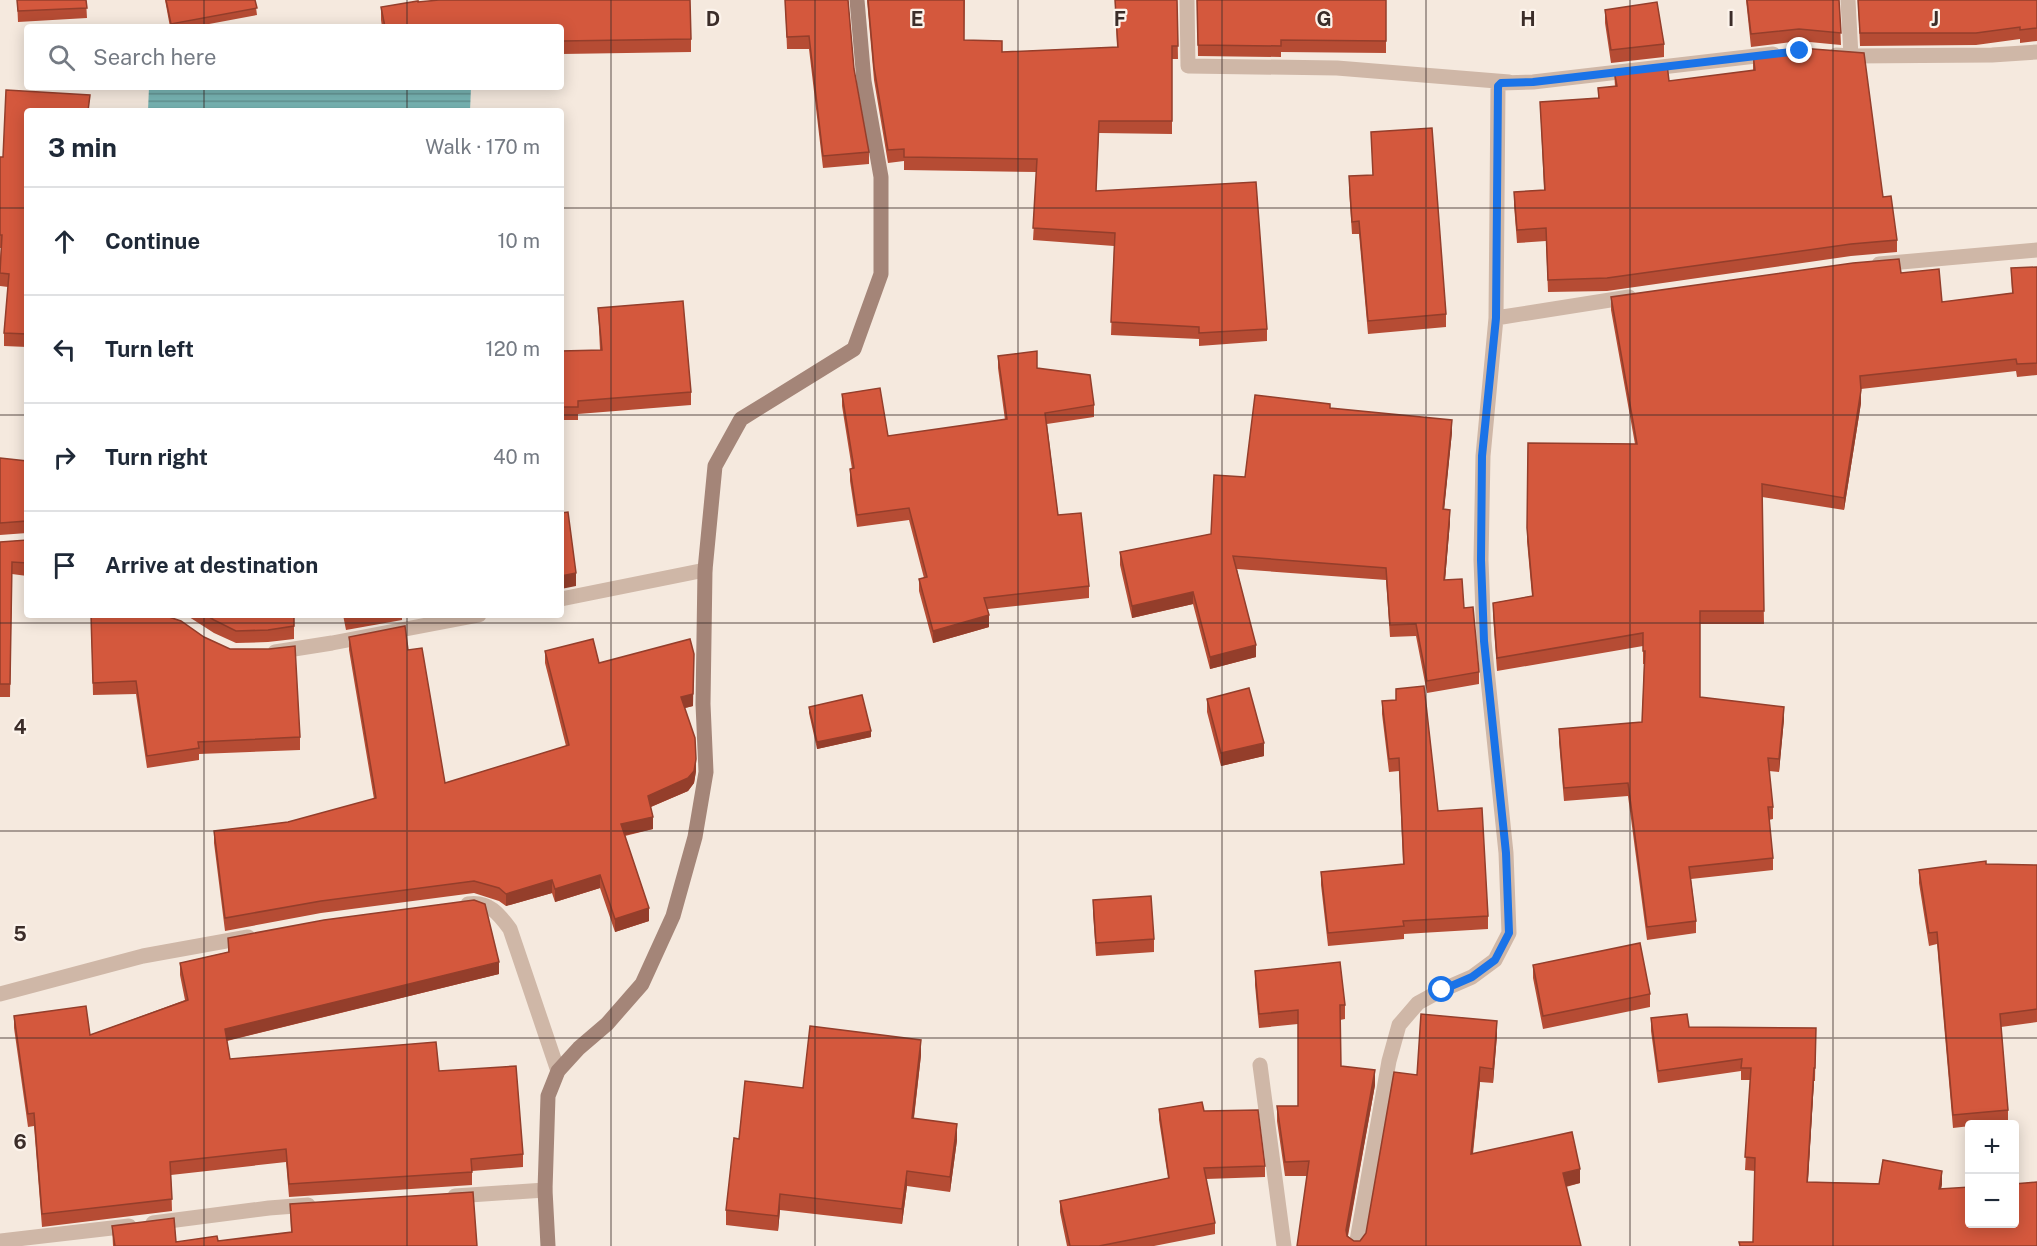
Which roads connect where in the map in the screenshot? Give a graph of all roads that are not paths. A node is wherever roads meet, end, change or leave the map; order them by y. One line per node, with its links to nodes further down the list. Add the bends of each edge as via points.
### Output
1 (857, 0): 13 (street, via 864,81 881,177 882,274 854,350 741,419 715,466)
2 (1187, 0): 8 (street, via 1188,66 1336,68)
3 (1848, 0): 7 (street)
4 (2037, 52): 7 (street)
5 (1788, 53): 8 (street)
6 (1820, 53): 7 (street)
7 (1851, 56)
8 (1512, 82): 12 (street, via 1498,86)
9 (2037, 250): 10 (street)
10 (1864, 265)
11 (1641, 295): 12 (street)
12 (1496, 318): 28 (street, via 1482,456 1481,560 1484,641 1506,853 1509,933 1495,960 1472,977 1418,1003 1399,1025)
13 (705, 570): 14 (street); 21 (street, via 706,772 695,837 673,916 642,984)
14 (564, 598)
15 (463, 618): 16 (street, via 332,643)
16 (257, 652)
17 (451, 906): 21 (street, via 475,903 496,910 510,929)
18 (266, 933): 19 (street, via 143,956)
19 (0, 994)
20 (1260, 1065): 27 (street)
21 (558, 1071): 22 (street, via 548,1096)
22 (545, 1190): 23 (street); 26 (street)
23 (441, 1197)
24 (326, 1204): 25 (street)
25 (0, 1241)
26 (548, 1246)
27 (1284, 1246)
28 (1356, 1246)

